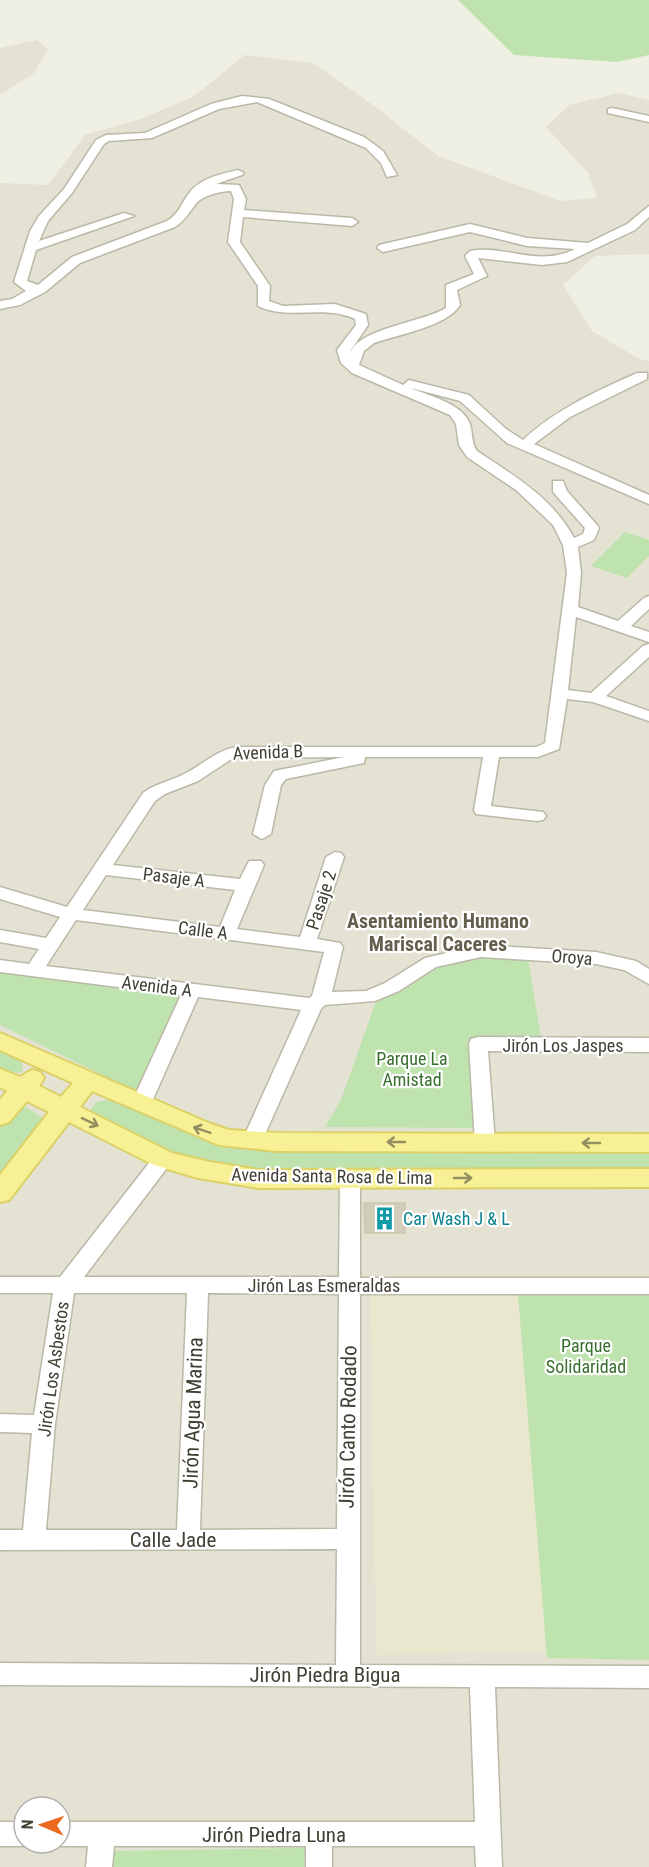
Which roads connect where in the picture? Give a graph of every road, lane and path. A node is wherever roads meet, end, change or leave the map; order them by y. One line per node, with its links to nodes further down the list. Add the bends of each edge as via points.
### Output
1 (612, 111): 2 (street)
2 (649, 119)
3 (238, 173): 5 (street, via 215,179 197,191)
4 (391, 175): 10 (street, via 388,163 376,149 354,136 314,123 274,103 241,98 219,103 148,135 112,137 100,142 68,191 43,219)
5 (191, 201): 7 (street, via 217,188 233,186 240,199); 13 (street, via 185,216 76,260)
6 (649, 210): 12 (street, via 631,226)
7 (238, 213): 9 (street); 15 (street, via 234,242 264,286 264,304 282,309 334,307 361,318 363,325 344,353)
8 (128, 216): 10 (street)
9 (352, 222)
10 (32, 247): 13 (street, via 20,282 28,288)
11 (382, 248): 12 (street, via 466,228 527,242)
12 (591, 248): 15 (street, via 549,261 474,254 471,256 481,276 450,288 454,305 451,310 369,340 358,350)
13 (41, 289): 14 (street, via 16,302)
14 (0, 305)
15 (352, 367): 17 (street)
16 (642, 376): 18 (street, via 557,418)
17 (382, 381): 18 (street, via 463,397 500,433); 21 (street, via 450,408 463,424 466,445 472,454 521,487 559,524)
18 (525, 445): 20 (street)
19 (558, 484): 21 (street, via 560,492 592,528 589,537)
20 (649, 500)
21 (570, 544): 23 (street, via 574,573)
22 (649, 601): 24 (street)
23 (569, 609): 24 (street); 27 (street)
24 (620, 628): 25 (street)
25 (649, 637)
26 (649, 649): 28 (street)
27 (558, 693): 28 (street); 31 (street, Avenida B, via 550,748 538,752)
28 (595, 698): 29 (street)
29 (649, 716)
30 (367, 751): 31 (street, Avenida B); 33 (street, via 363,758 280,776 273,785); 36 (street, Avenida B, via 236,752 219,756 191,778 153,794)
31 (492, 752): 32 (street, via 482,810)
32 (537, 816)
33 (262, 834)
34 (335, 857): 42 (street, Pasaje 2)
35 (255, 865): 37 (street)
36 (100, 869): 37 (street, Pasaje A); 39 (street, Avenida B)
37 (248, 886): 40 (street)
38 (0, 893): 39 (street, Calle A)
39 (71, 915): 40 (street, Calle A); 43 (street, Avenida B)
40 (226, 933): 42 (street, Calle A)
41 (0, 936): 43 (street)
42 (307, 943): 48 (street, Calle A, via 334,947)
43 (50, 945): 45 (street, Avenida B)
44 (0, 966): 45 (street, Avenida A)
45 (34, 970): 47 (street, Avenida A)
46 (649, 978): 48 (street, Oroya, via 630,965 596,958 481,951 431,962 368,997)
47 (192, 990): 48 (street, Avenida A); 55 (street)
48 (317, 1002): 58 (street)
49 (0, 1041): 51 (main road, Avenida Santa Rosa de Lima)
50 (649, 1045): 59 (street, Jirón Los Jaspes, via 478,1044)
51 (45, 1063): 53 (main road, Avenida Santa Rosa de Lima); 54 (main road)
52 (0, 1077): 54 (main road, Avenida Santa Rosa de Lima)
53 (87, 1081): 55 (main road, Avenida Santa Rosa de Lima); 56 (main road)
54 (22, 1089): 56 (main road, Avenida Santa Rosa de Lima); 57 (main road)
55 (141, 1104): 58 (main road, Avenida Santa Rosa de Lima, one-way to 55, via 202,1130)
56 (63, 1109): 61 (main road, Avenida Santa Rosa de Lima, one-way to 61); 64 (main road)
57 (0, 1116)
58 (252, 1141): 59 (main road, Avenida Santa Rosa de Lima, one-way to 58)
59 (485, 1143): 60 (main road, Avenida Santa Rosa de Lima, one-way to 59)
60 (649, 1143)
61 (163, 1159): 62 (main road, Avenida Santa Rosa de Lima, via 259,1179); 68 (street, Jirón Los Asbestos)
62 (350, 1178): 63 (main road, Avenida Santa Rosa de Lima, one-way to 63); 67 (street, Jirón Canto Rodado)
63 (649, 1178)
64 (0, 1193)
65 (0, 1285): 68 (street, Jirón Las Esmeraldas)
66 (198, 1285): 67 (street, Jirón Las Esmeraldas); 68 (street, Jirón Las Esmeraldas); 75 (street, Jirón Agua Marina)
67 (349, 1285): 69 (street, Jirón Las Esmeraldas); 72 (street, Jirón Canto Rodado)
68 (66, 1286): 71 (street, Jirón Los Asbestos)
69 (649, 1286)
70 (0, 1423): 71 (street)
71 (45, 1424): 74 (street, Jirón Los Asbestos)
72 (347, 1539): 75 (street, Calle Jade); 77 (street, Jirón Canto Rodado)
73 (0, 1540): 74 (street, Calle Jade)
74 (34, 1540): 75 (street, Calle Jade)
75 (188, 1540)
76 (0, 1674): 77 (street, Jirón Piedra Bigua)
77 (348, 1675): 78 (street, Jirón Piedra Bigua)
78 (482, 1676): 79 (street, Jirón Piedra Bigua); 82 (street)
79 (649, 1677)
80 (72, 1834): 81 (street, Jirón Piedra Luna)
81 (102, 1834): 83 (street, Jirón Piedra Luna); 84 (street)
82 (488, 1834): 83 (street, Jirón Piedra Luna); 86 (street)
83 (319, 1835): 85 (street)
84 (99, 1867)
85 (319, 1867)
86 (489, 1867)

